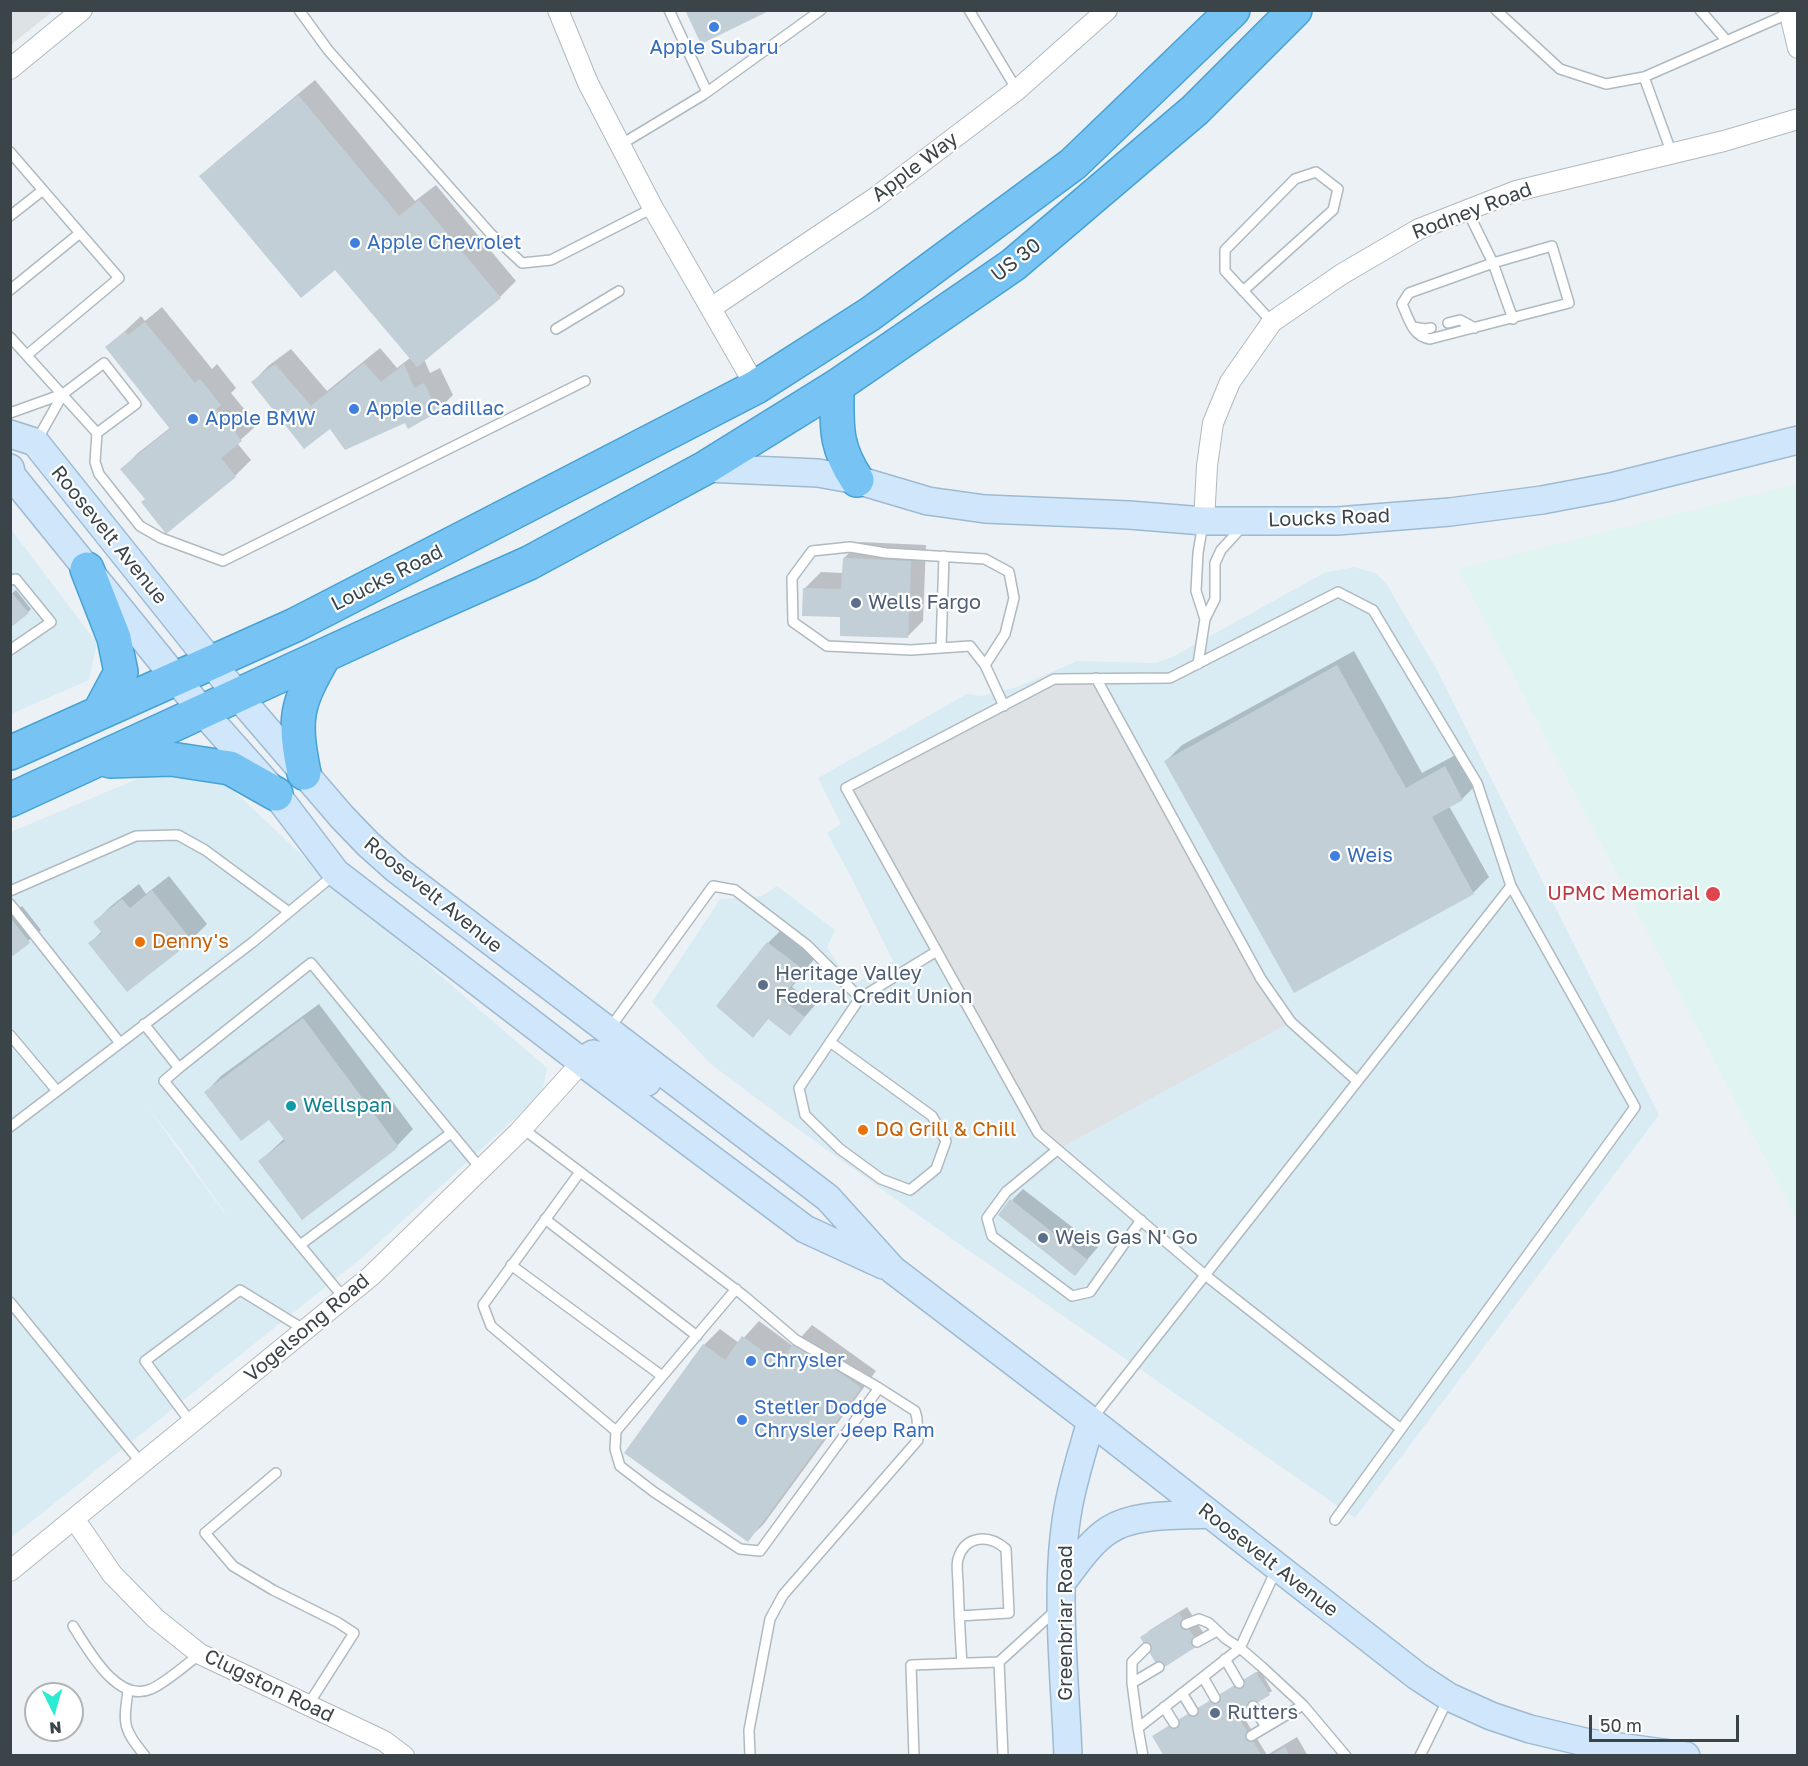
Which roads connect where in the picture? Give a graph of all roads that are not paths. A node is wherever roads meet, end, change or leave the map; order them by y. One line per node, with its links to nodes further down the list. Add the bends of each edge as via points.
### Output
1 (82, 10): 15 (street)
2 (299, 10): 24 (lane, via 328,51 490,233 522,263 551,260)
3 (558, 10): 20 (street, via 588,83)
4 (669, 10): 18 (lane)
5 (821, 10): 18 (lane)
6 (969, 10): 17 (lane)
7 (1107, 10): 17 (street, Apple Way)
8 (1233, 10): 44 (highway, via 1073,164 870,314)
9 (1294, 10): 43 (highway, US 30 / US 30, via 1195,110 1012,265)
10 (1496, 10): 16 (lane, via 1560,69 1606,84)
11 (1700, 10): 13 (lane)
12 (1790, 12): 13 (lane); 14 (street)
13 (1726, 40): 16 (lane)
14 (1797, 48)
15 (10, 69)
16 (1644, 77): 22 (lane)
17 (1017, 90): 32 (street, Apple Way, via 875,198)
18 (707, 92): 20 (lane)
19 (1797, 119): 22 (street, Rodney Road)
20 (620, 145): 24 (street)
21 (10, 152): 23 (lane)
22 (1672, 154): 25 (street, Rodney Road, via 1516,191)
23 (43, 190): 26 (lane); 27 (lane)
24 (653, 208): 32 (street)
25 (1467, 210): 28 (lane); 34 (street, Rodney Road, via 1419,229 1342,274)
26 (10, 216)
27 (80, 233): 29 (lane); 41 (lane, via 119,278)
28 (1492, 263): 33 (lane); 33 (lane, via 1552,246 1569,303); 36 (lane, via 1409,293 1402,304)
29 (10, 290)
30 (619, 291): 39 (lane)
31 (1243, 291): 31 (lane, via 1225,271 1225,250 1295,179 1316,172 1338,189 1333,210); 34 (lane)
32 (711, 308): 44 (street)
33 (1513, 319): 38 (lane)
34 (1272, 322): 53 (street, Rodney Road, via 1230,382 1214,423)
35 (1448, 323): 38 (lane, via 1460,320)
36 (1413, 327): 37 (lane); 38 (lane, via 1414,332 1430,339)
37 (1431, 328)
38 (1475, 328)
39 (555, 329)
40 (10, 337): 41 (lane)
41 (27, 355): 45 (lane)
42 (585, 381): 47 (lane, via 223,561 140,526 99,474 95,462)
43 (837, 386): 50 (highway, US 30 / US 30); 52 (highway, via 836,431 845,461)
44 (756, 387): 62 (highway, Loucks Road, via 295,625)
45 (63, 394): 46 (lane); 47 (lane); 47 (lane, via 104,363 136,404); 48 (lane)
46 (10, 413)
47 (97, 434)
48 (23, 438): 62 (main road, Roosevelt Avenue)
49 (1797, 440): 54 (main road, Loucks Road, via 1611,487 1542,500 1348,520)
50 (705, 468): 52 (main road, Loucks Road, via 818,473); 61 (highway, US 30, via 529,563)
51 (11, 474): 56 (main road, Roosevelt Avenue)
52 (857, 480): 53 (main road, Loucks Road, via 928,501 985,509)
53 (1203, 521): 54 (main road, Loucks Road); 58 (lane, via 1196,591)
54 (1248, 521): 58 (lane, via 1221,550 1215,563 1215,599)
55 (944, 556): 59 (lane); 59 (lane, via 850,547 812,551 792,578 794,622 827,646); 64 (lane, via 986,559 1009,572 1014,598 1010,616 1005,634)
56 (87, 569): 66 (main road, Roosevelt Avenue); 70 (highway, via 114,638 121,672)
57 (10, 580): 60 (lane, via 16,579 51,621)
58 (1205, 619): 63 (lane)
59 (942, 648): 64 (lane, via 970,646)
60 (10, 650)
61 (324, 656): 67 (highway, US 30); 73 (highway, via 299,708 298,741)
62 (212, 663): 66 (highway, Loucks Road); 67 (main road, Roosevelt Avenue)
63 (1198, 664): 65 (lane, via 1170,678); 77 (lane, via 1338,592 1373,610 1476,783)
64 (985, 666): 68 (lane)
65 (1096, 678): 68 (lane, via 1054,680); 90 (lane, via 1261,979 1291,1022)
66 (177, 680): 69 (main road, Roosevelt Avenue); 70 (highway, Loucks Road)
67 (238, 696): 69 (highway, US 30); 73 (main road, Roosevelt Avenue)
68 (1004, 706): 81 (lane, via 846,788)
69 (203, 712): 72 (highway, US 30); 74 (main road, Roosevelt Avenue)
70 (99, 713): 71 (highway, Loucks Road)
71 (10, 753)
72 (96, 761): 74 (highway, via 171,759 230,768); 75 (highway, US 30)
73 (304, 773): 84 (main road, Roosevelt Avenue, via 396,869)
74 (276, 794): 76 (main road, Roosevelt Avenue)
75 (10, 800)
76 (336, 873): 80 (lane); 88 (main road, Roosevelt Avenue)
77 (1511, 886): 90 (lane); 114 (lane, via 1635,1107)
78 (10, 891): 80 (lane, via 136,836 178,835 205,850)
79 (10, 904): 87 (lane)
80 (289, 912): 83 (lane)
81 (937, 951): 82 (lane); 95 (lane, via 1038,1133)
82 (860, 998): 84 (lane, via 807,945 735,890 713,886); 86 (lane)
83 (144, 1024): 87 (lane); 89 (lane)
84 (608, 1030): 98 (main road, Roosevelt Avenue)
85 (10, 1035): 91 (lane)
86 (830, 1042): 86 (lane, via 799,1088 805,1115 840,1149 882,1179 910,1190 936,1169 946,1141 932,1116)
87 (120, 1043): 91 (lane)
88 (582, 1062): 93 (street, Vogelsong Road); 98 (main road, via 593,1054 619,1062 753,1161); 103 (main road, Roosevelt Avenue, via 805,1229)
89 (179, 1068): 94 (lane, via 311,963); 101 (lane, via 164,1081)
90 (1357, 1081): 104 (lane)
91 (57, 1091): 92 (lane)
92 (10, 1127)
93 (522, 1128): 96 (street, Vogelsong Road); 97 (lane)
94 (451, 1133): 96 (lane); 101 (lane)
95 (1057, 1150): 100 (lane); 100 (lane, via 1006,1192 987,1218 992,1236 1071,1296 1090,1292)
96 (481, 1169): 106 (street, Vogelsong Road)
97 (580, 1172): 99 (lane); 105 (lane)
98 (797, 1175): 103 (main road, Roosevelt Avenue, via 828,1198)
99 (545, 1219): 102 (lane); 109 (lane)
100 (1141, 1220): 104 (lane)
101 (300, 1245): 106 (lane)
102 (512, 1265): 110 (lane); 115 (lane, via 483,1305 491,1326)
103 (893, 1270): 112 (main road, Roosevelt Avenue)
104 (1205, 1275): 112 (lane); 114 (lane)
105 (736, 1289): 109 (lane); 111 (lane, via 796,1340)
106 (344, 1298): 108 (street, Vogelsong Road)
107 (10, 1302): 116 (lane)
108 (305, 1330): 113 (street, Vogelsong Road); 113 (lane, via 240,1290 145,1361)
109 (697, 1336): 110 (lane)
110 (662, 1376): 115 (lane)
111 (879, 1388): 115 (lane, via 760,1551 740,1549 620,1466 615,1449); 154 (lane, via 915,1412 918,1440 783,1595 770,1618 749,1730)
112 (1091, 1421): 118 (main road, Roosevelt Avenue); 123 (main road, Greenbriar Road, via 1068,1509)
113 (192, 1424): 116 (street, Vogelsong Road)
114 (1401, 1429): 120 (lane)
115 (616, 1431)
116 (142, 1464): 119 (street, Vogelsong Road)
117 (276, 1473): 143 (lane, via 205,1533 232,1566 354,1633)
118 (1209, 1514): 121 (main road, Roosevelt Avenue); 123 (main road, via 1141,1519 1107,1531 1093,1544)
119 (75, 1520): 122 (street, Vogelsong Road); 131 (street, Clugston Road, via 112,1574 155,1618)
120 (1335, 1520)
121 (1277, 1567): 130 (lane); 141 (main road, Roosevelt Avenue, via 1392,1658)
122 (10, 1571)
123 (1062, 1593): 133 (lane); 157 (main road, Greenbriar Road)
124 (960, 1616): 124 (lane, via 957,1560 974,1539 998,1542 1006,1549 1009,1613); 134 (lane)
125 (1186, 1624): 127 (lane, via 1199,1619)
126 (73, 1626): 139 (lane, via 102,1671)
127 (1217, 1631): 128 (lane); 130 (lane)
128 (1197, 1642)
129 (1146, 1648): 137 (lane, via 1132,1662)
130 (1240, 1648): 132 (lane); 144 (lane)
131 (201, 1654): 139 (lane, via 150,1690); 143 (street, Clugston Road)
132 (1225, 1659): 136 (lane); 138 (lane)
133 (999, 1662): 134 (lane); 156 (lane)
134 (962, 1663): 155 (lane, via 911,1665)
135 (1159, 1667): 137 (lane)
136 (1203, 1677): 140 (lane); 142 (lane)
137 (1132, 1683): 150 (lane)
138 (1239, 1683)
139 (128, 1691): 152 (lane, via 126,1728)
140 (1182, 1693): 146 (lane); 147 (lane)
141 (1449, 1697): 160 (lane); 161 (main road, Roosevelt Avenue, via 1491,1716 1556,1736)
142 (1215, 1698)
143 (308, 1705): 153 (street, Clugston Road, via 384,1741)
144 (1302, 1705): 149 (lane); 159 (lane)
145 (1253, 1706): 149 (lane)
146 (1164, 1707): 148 (lane); 150 (lane)
147 (1193, 1711)
148 (1174, 1723)
149 (1266, 1727): 151 (lane)
150 (1138, 1728): 158 (lane)
151 (1251, 1736)
152 (145, 1755)
153 (404, 1755)
154 (750, 1755)
155 (915, 1755)
156 (1004, 1755)
157 (1068, 1755)
158 (1143, 1755)
159 (1346, 1755)
160 (1420, 1755)
161 (1686, 1755)

